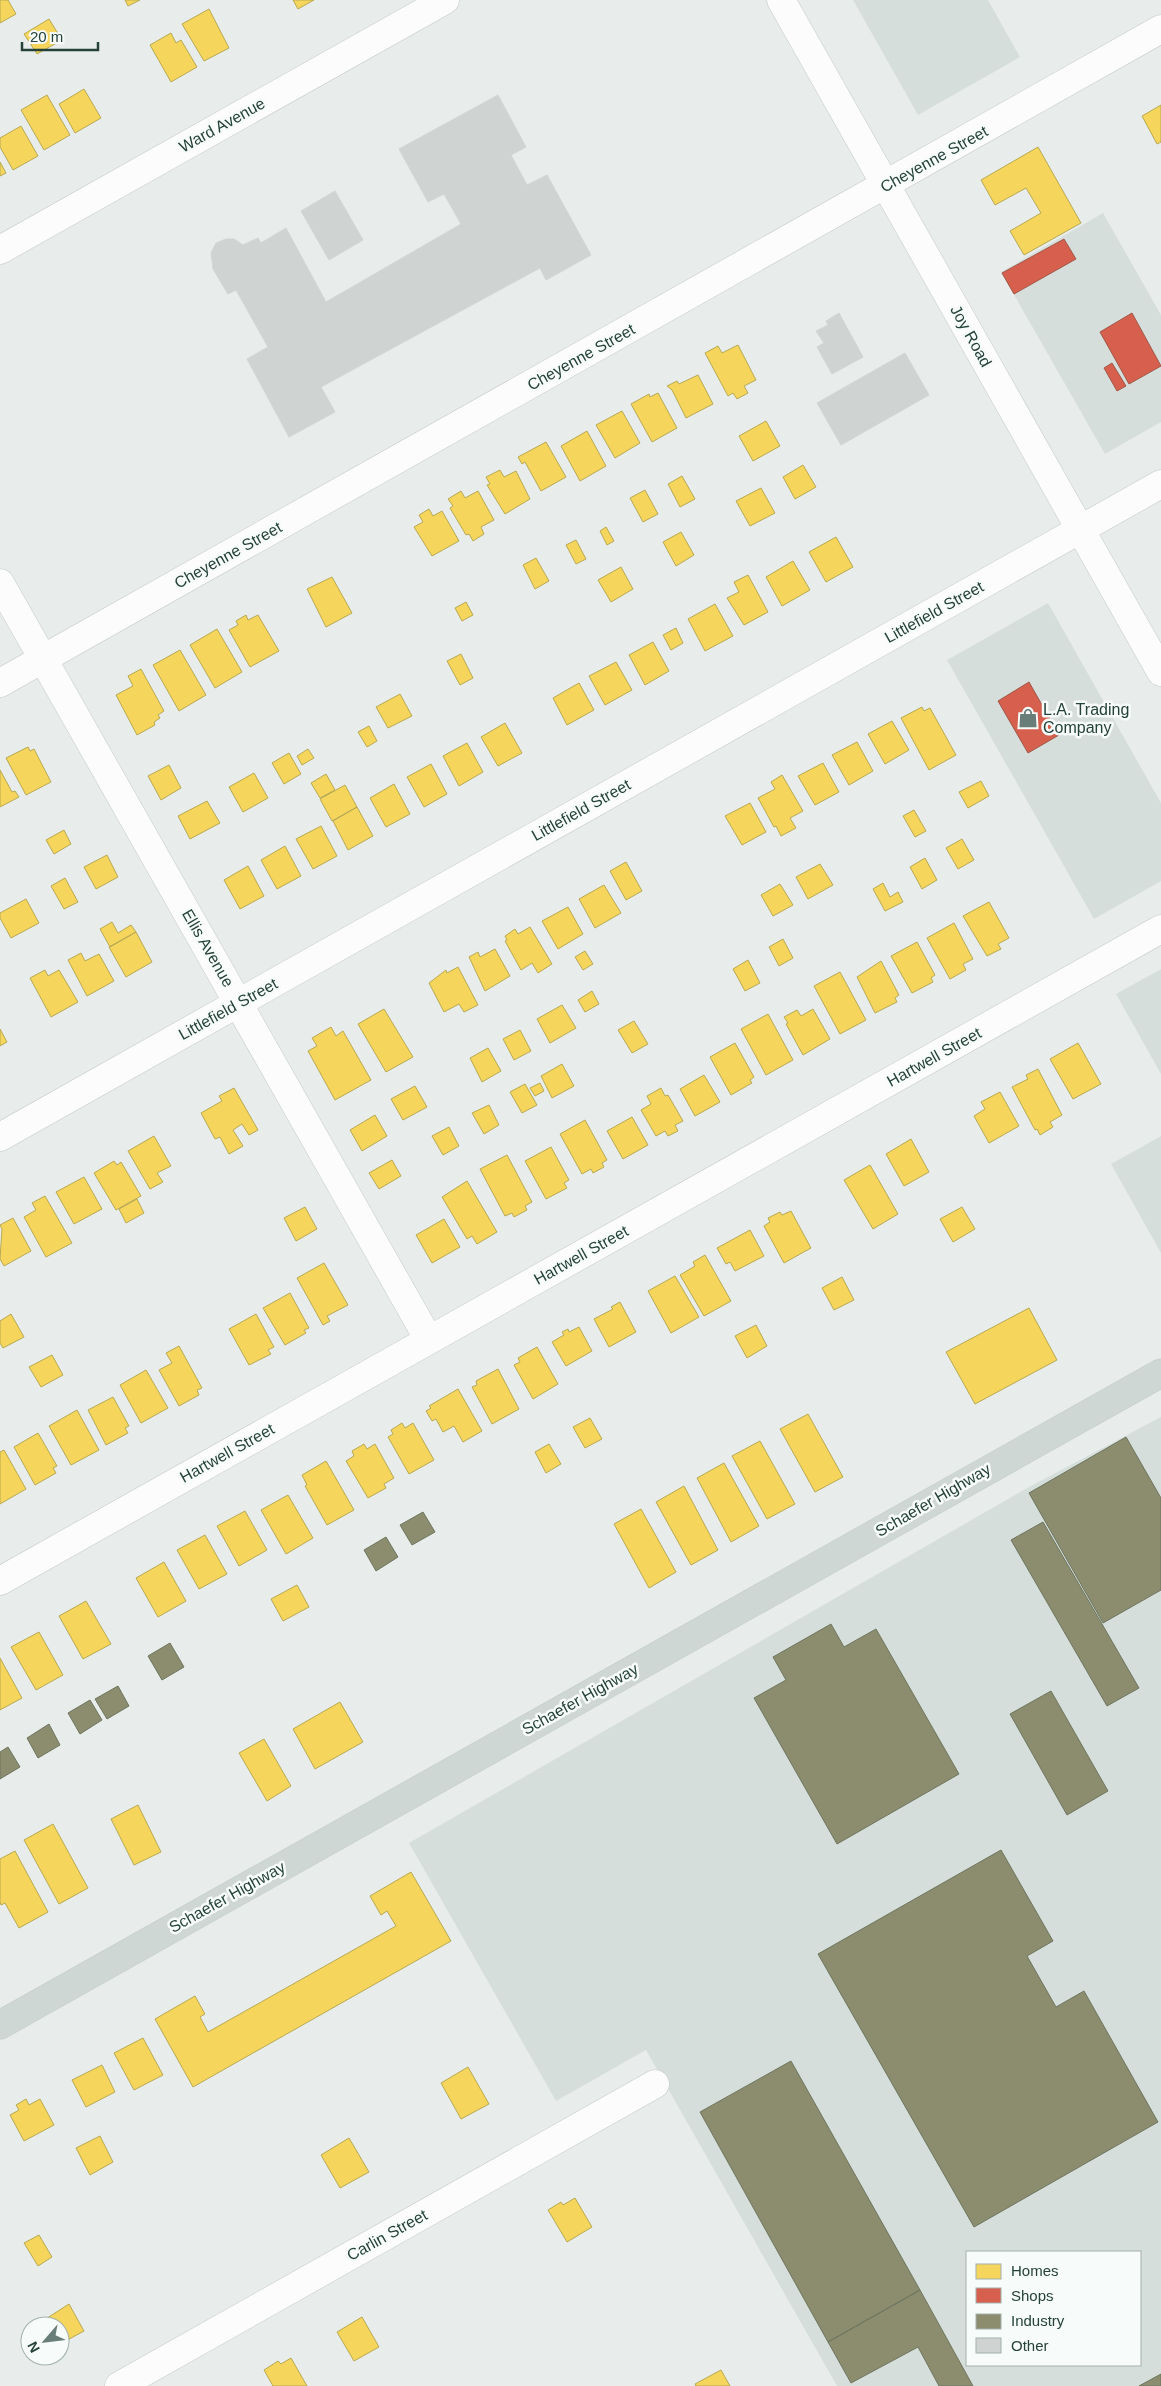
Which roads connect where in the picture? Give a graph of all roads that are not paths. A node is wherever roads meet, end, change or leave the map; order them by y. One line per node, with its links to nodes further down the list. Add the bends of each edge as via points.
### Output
1 (444, 0): 5 (street, Ward Avenue)
2 (781, 0): 4 (street, Joy Road)
3 (1161, 29): 4 (street, Cheyenne Street)
4 (886, 186): 7 (street, Joy Road); 9 (street, Cheyenne Street)
5 (0, 250)
6 (1161, 484): 7 (street, Littlefield Street)
7 (1081, 530): 10 (street, Joy Road); 13 (street, Littlefield Street)
8 (0, 583): 9 (street, Ellis Avenue)
9 (43, 659): 11 (street, Cheyenne Street); 13 (street, Ellis Avenue)
10 (1161, 672)
11 (0, 683)
12 (1161, 929): 15 (street, Hartwell Street)
13 (238, 1003): 14 (street, Littlefield Street); 15 (street, Ellis Avenue)
14 (0, 1136)
15 (429, 1340): 17 (street, Hartwell Street)
16 (1161, 1373): 18 (main road, Schaefer Highway)
17 (0, 1581)
18 (0, 2025)
19 (655, 2084): 20 (street, Carlin Street)
20 (119, 2386)

